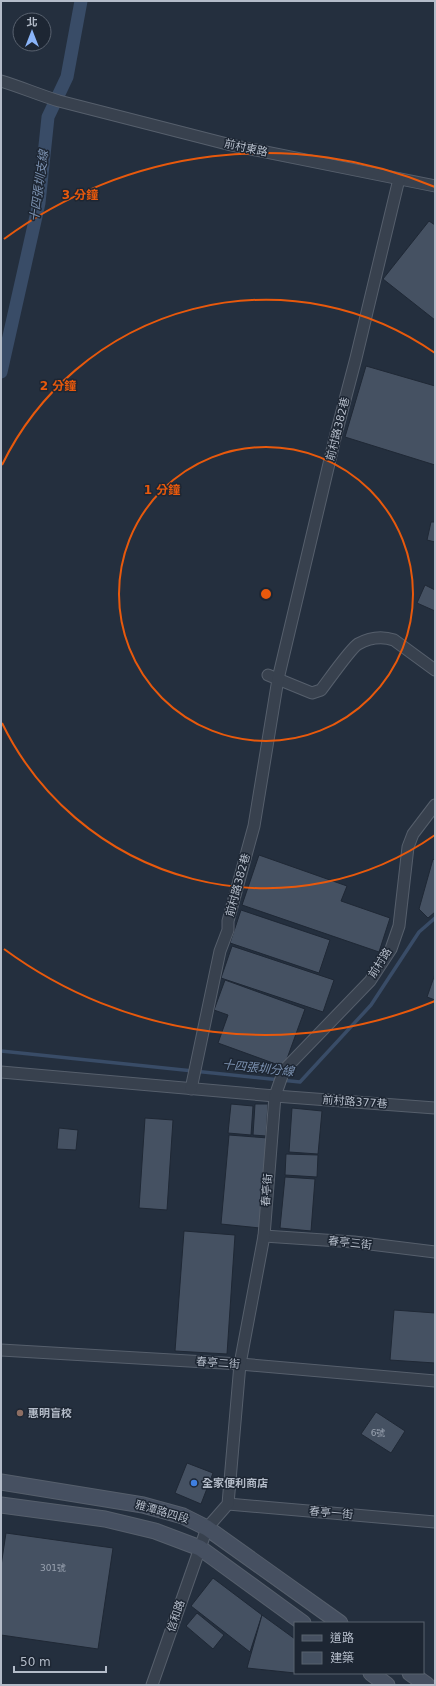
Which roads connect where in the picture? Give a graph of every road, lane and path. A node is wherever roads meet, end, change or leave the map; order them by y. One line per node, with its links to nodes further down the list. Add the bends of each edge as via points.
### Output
1 (1, 81): 2 (street, 前村東路, via 59,101 231,145)
2 (399, 179): 3 (street, 前村東路); 5 (street, 前村路382巷)
3 (435, 186)
4 (435, 670): 5 (street, via 394,640 371,638 356,645 321,690 312,693)
5 (273, 677): 8 (street, 前村路382巷, via 254,826 228,921 228,930 220,951)
6 (435, 805): 9 (street, 前村路, via 413,834 408,847 399,926 391,949 370,980 284,1070)
7 (1, 1072): 8 (street)
8 (191, 1089): 9 (street)
9 (275, 1096): 10 (street, 前村路377巷); 11 (street, 春亭街)
10 (435, 1108)
11 (264, 1236): 12 (street, 春亭三街, via 354,1242); 14 (street, 春亭街)
12 (435, 1252)
13 (1, 1350): 14 (street, 春亭二街)
14 (240, 1364): 15 (street, 春亭二街); 17 (street, 春亭街)
15 (435, 1381)
16 (1, 1482): 20 (street, 雅潭路四段, via 143,1505 183,1516)
17 (228, 1504): 19 (street, 春亭一街); 20 (street)
18 (1, 1505): 21 (street, 雅潭路四段, via 105,1519 156,1531)
19 (435, 1522)
20 (207, 1528): 21 (street); 23 (street, 雅潭路四段)
21 (200, 1548): 22 (street, 雅潭路四段); 26 (street, 信和路)
22 (302, 1622)
23 (339, 1622)
24 (371, 1674): 27 (street)
25 (411, 1674): 28 (street)
26 (152, 1685)
27 (387, 1685)
28 (426, 1685)

